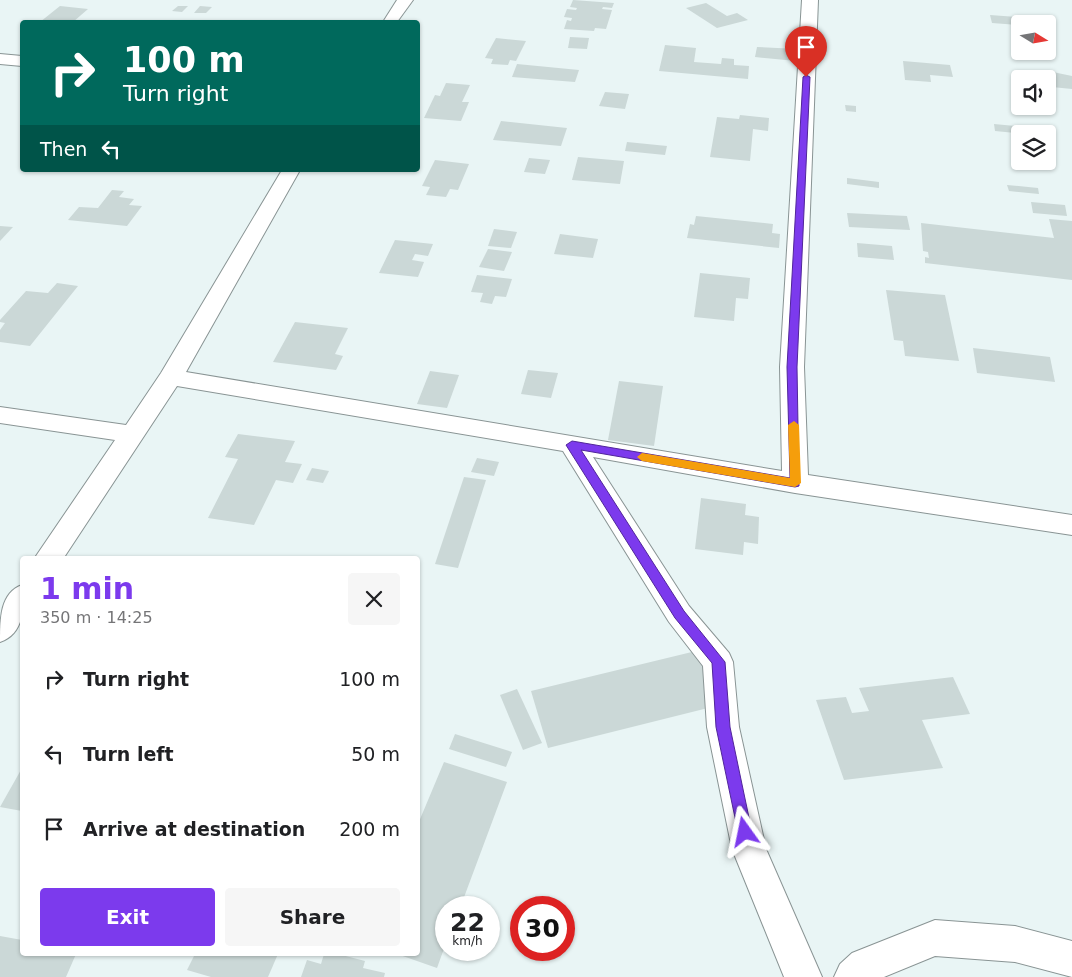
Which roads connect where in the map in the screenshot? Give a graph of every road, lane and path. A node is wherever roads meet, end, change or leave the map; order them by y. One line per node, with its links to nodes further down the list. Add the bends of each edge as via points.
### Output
1 (405, 0): 3 (street)
2 (810, 0): 11 (street, via 792,367)
3 (391, 20)
4 (0, 59): 5 (street)
5 (20, 61)
6 (290, 172): 7 (street)
7 (171, 378): 9 (street); 10 (street)
8 (0, 415): 9 (street)
9 (131, 434): 13 (street)
10 (572, 445): 11 (street); 17 (street, via 679,614 718,662 723,727 749,849)
11 (795, 483): 12 (street)
12 (1072, 524)
13 (50, 556)
14 (20, 599): 15 (street)
15 (0, 630)
16 (1072, 960): 18 (street, via 1014,944 935,938 865,966)
17 (803, 977)
18 (853, 977)

